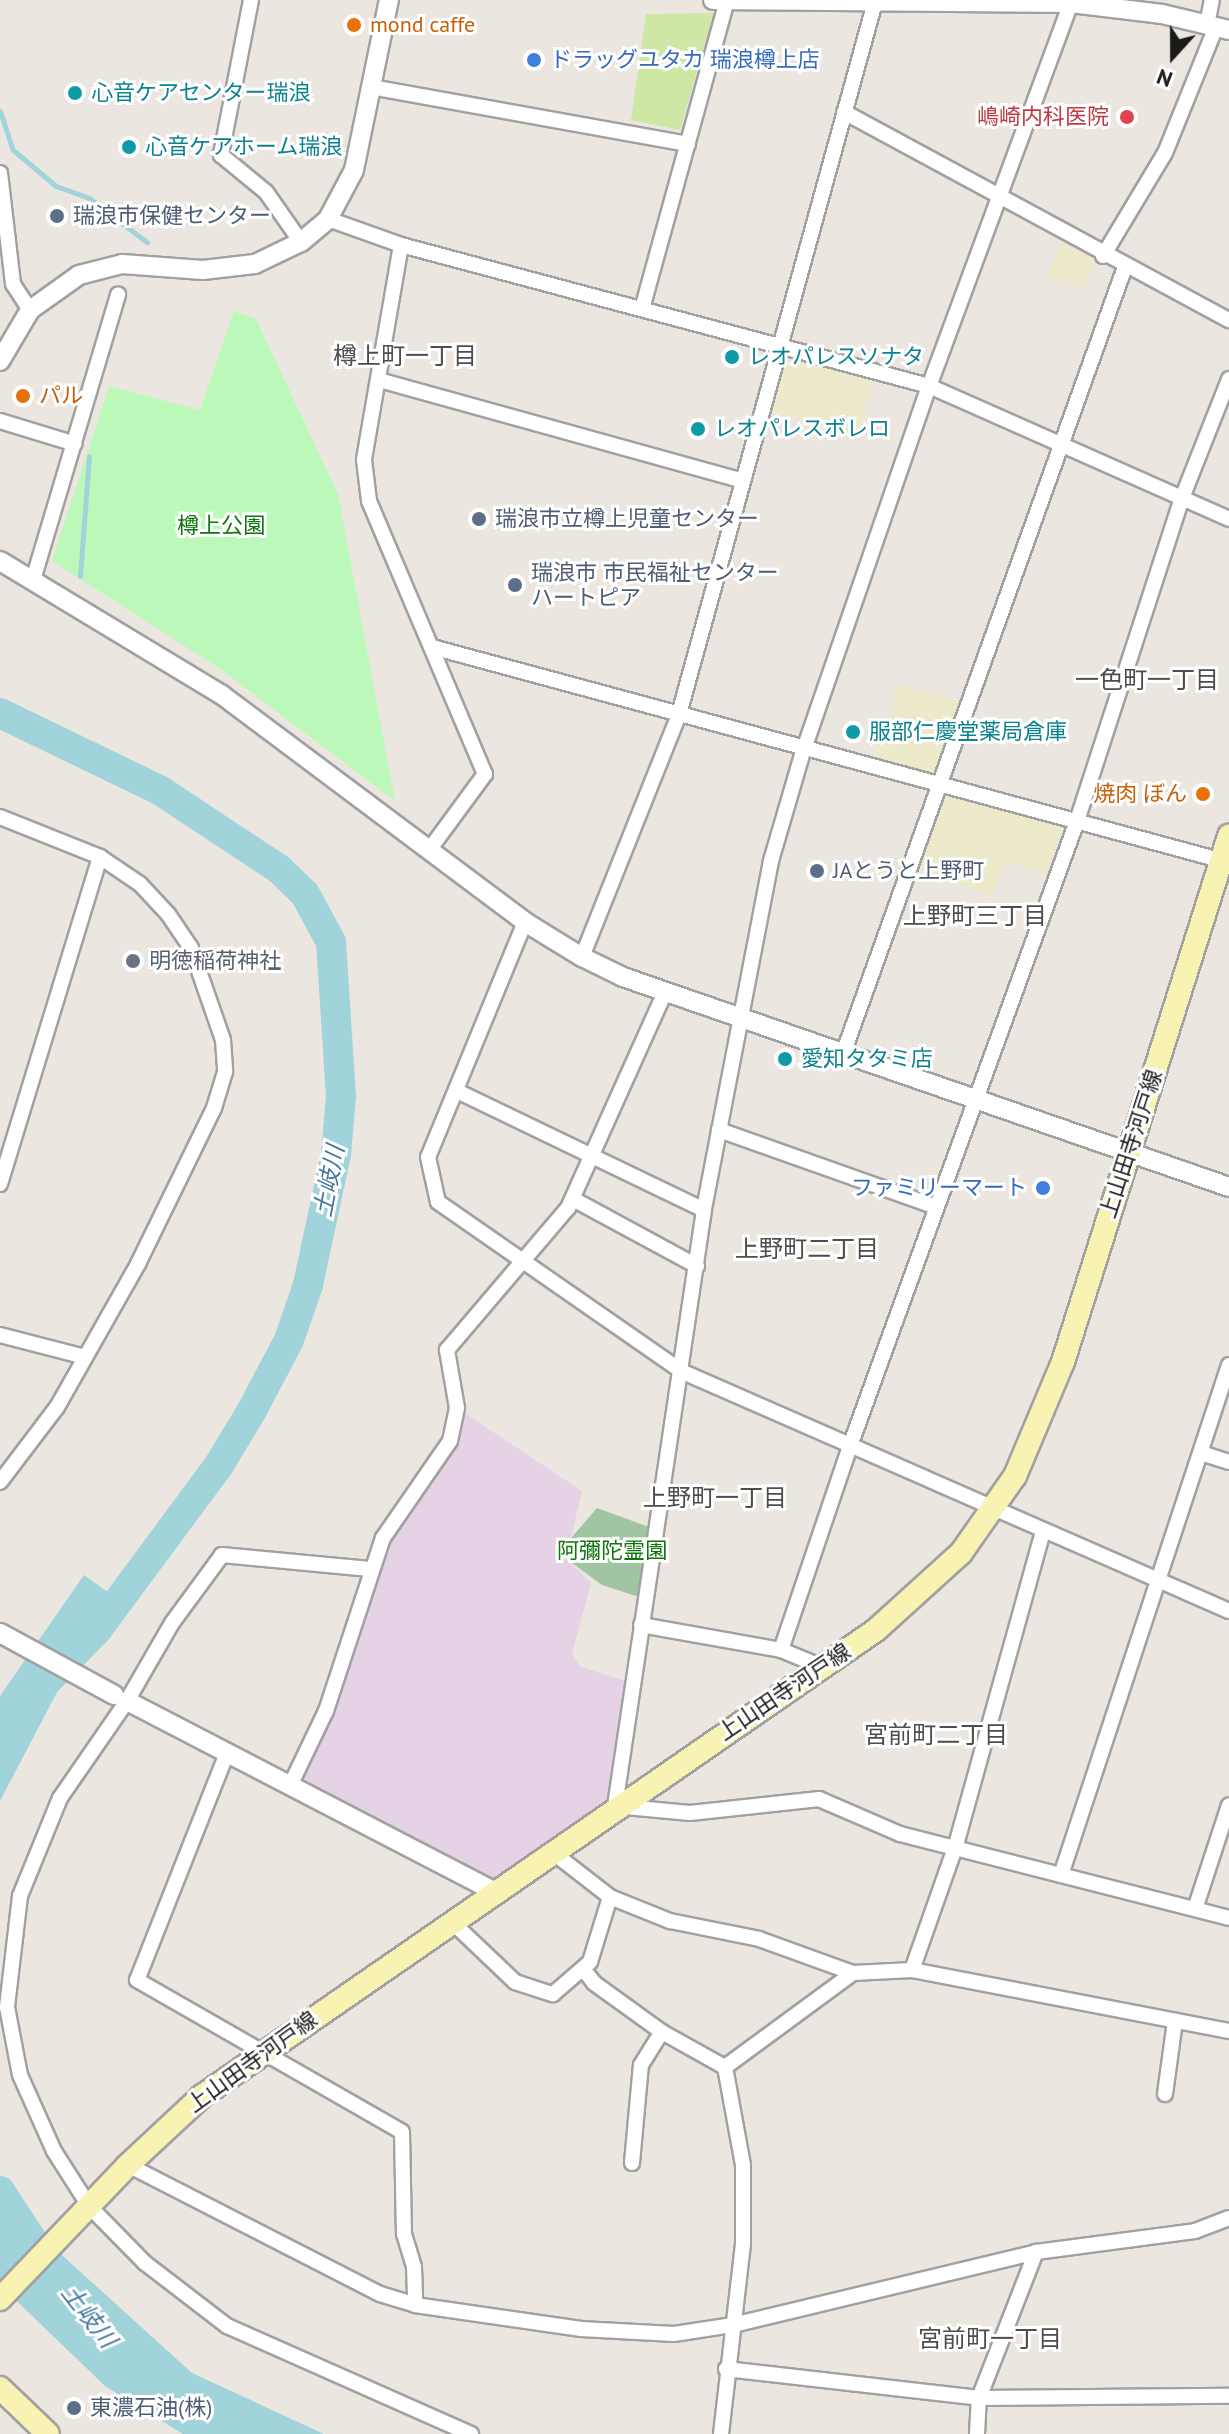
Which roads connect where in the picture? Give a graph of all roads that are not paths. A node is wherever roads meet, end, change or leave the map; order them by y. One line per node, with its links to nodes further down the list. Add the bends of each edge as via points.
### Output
1 (251, 0): 15 (street, via 221,155 266,192)
2 (389, 0): 9 (street)
3 (713, 0): 4 (street)
4 (727, 0): 6 (street); 11 (street)
5 (1212, 0): 8 (street)
6 (875, 2): 7 (street); 10 (street)
7 (1072, 2): 8 (street); 13 (street)
8 (1217, 27): 17 (street, via 1165,153)
9 (371, 87): 11 (street); 14 (street, via 354,170)
10 (844, 112): 13 (street); 23 (street)
11 (688, 144): 20 (street)
12 (0, 173): 21 (street, via 13,284)
13 (997, 198): 17 (street); 27 (street)
14 (328, 219): 15 (street); 16 (street)
15 (301, 242): 21 (street, via 229,270 149,262 99,269 64,284)
16 (401, 245): 20 (street); 26 (street)
17 (1103, 256): 18 (street)
18 (1125, 267): 22 (street); 30 (street)
19 (118, 294): 29 (street)
20 (642, 309): 23 (street)
21 (30, 310): 24 (street)
22 (1229, 320)
23 (779, 346): 27 (street); 31 (street)
24 (0, 361)
25 (1229, 379): 32 (street)
26 (379, 380): 31 (street); 36 (street, via 364,460 369,501)
27 (929, 386): 30 (street); 38 (street)
28 (0, 421): 29 (street)
29 (75, 444): 35 (street)
30 (1060, 444): 32 (street); 39 (street)
31 (742, 481): 37 (street)
32 (1182, 498): 33 (street); 41 (street)
33 (1229, 519)
34 (0, 561): 35 (street)
35 (33, 580): 43 (street, via 222,695)
36 (432, 647): 37 (street); 43 (street, via 485,774)
37 (679, 714): 38 (street); 47 (street)
38 (804, 748): 39 (street); 49 (street, via 771,861)
39 (937, 783): 41 (street); 50 (street)
40 (0, 817): 44 (street)
41 (1077, 821): 45 (street); 52 (street)
42 (1229, 836): 45 (main road, 上山田寺河戸線)
43 (430, 849): 46 (street)
44 (100, 857): 56 (street); 64 (street, via 140,884 191,948 223,1040 225,1072 214,1108 138,1264)
45 (1225, 861): 54 (main road, 上山田寺河戸線)
46 (525, 922): 47 (street); 51 (street)
47 (582, 957): 48 (street)
48 (665, 992): 49 (street); 55 (street)
49 (739, 1015): 50 (street); 53 (street)
50 (843, 1054): 52 (street)
51 (457, 1091): 55 (street); 61 (street, via 428,1157 438,1202)
52 (974, 1100): 54 (street); 59 (street)
53 (719, 1130): 59 (street); 60 (street)
54 (1128, 1152): 57 (street); 71 (main road, 上山田寺河戸線, via 1034,1440)
55 (595, 1157): 58 (street); 60 (street)
56 (0, 1184)
57 (1229, 1187)
58 (573, 1199): 61 (street); 62 (street)
59 (936, 1207): 67 (street)
60 (704, 1210): 62 (street)
61 (524, 1263): 66 (street); 73 (street, via 447,1350 457,1408 450,1441 383,1538)
62 (697, 1266): 66 (street)
63 (0, 1335): 64 (street)
64 (85, 1357): 70 (street, via 57,1407)
65 (1229, 1365): 68 (street)
66 (683, 1372): 67 (street); 76 (street)
67 (850, 1446): 71 (street); 78 (street)
68 (1201, 1453): 69 (street); 74 (street)
69 (1229, 1462)
70 (0, 1482)
71 (992, 1509): 72 (street); 79 (main road, 上山田寺河戸線, via 961,1553 922,1591 876,1630)
72 (1043, 1532): 74 (street); 85 (street)
73 (370, 1569): 80 (street, via 222,1555); 82 (street, via 367,1594 326,1711)
74 (1159, 1583): 75 (street); 87 (street)
75 (1229, 1611)
76 (641, 1625): 78 (street); 84 (street)
77 (0, 1633): 80 (street)
78 (781, 1650): 79 (street)
79 (820, 1666): 84 (main road, 上山田寺河戸線)
80 (120, 1698): 81 (street); 104 (street, via 60,1798 34,1855 20,1896 7,2007 20,2075 54,2151)
81 (227, 1753): 82 (street); 99 (street, via 137,1980)
82 (290, 1786): 88 (street)
83 (1229, 1805): 90 (street)
84 (615, 1806): 85 (street, via 690,1813 819,1799 900,1834); 86 (main road, 上山田寺河戸線)
85 (956, 1845): 87 (street); 94 (street)
86 (551, 1851): 88 (main road, 上山田寺河戸線); 89 (street)
87 (1061, 1875): 90 (street)
88 (494, 1891): 92 (main road, 上山田寺河戸線)
89 (610, 1897): 93 (street, via 606,1924); 95 (street, via 670,1921 759,1939)
90 (1195, 1909): 91 (street)
91 (1229, 1918)
92 (451, 1921): 93 (street, via 515,1982 553,1994); 99 (main road, 上山田寺河戸線)
93 (584, 1970): 98 (street)
94 (912, 1970): 95 (street); 96 (street)
95 (853, 1973): 100 (street)
96 (1175, 2021): 97 (street); 101 (street)
97 (1229, 2031)
98 (662, 2032): 100 (street); 102 (street, via 641,2065)
99 (265, 2051): 103 (main road, 上山田寺河戸線, via 202,2096); 108 (street, via 402,2132 404,2234 414,2267)
100 (725, 2067): 109 (street, via 743,2165 743,2244)
101 (1165, 2094)
102 (632, 2163)
103 (128, 2165): 104 (main road, 上山田寺河戸線); 108 (street, via 380,2294)
104 (88, 2209): 107 (main road, 上山田寺河戸線); 115 (street, via 145,2263 227,2326)
105 (1229, 2218): 106 (street, via 1195,2231)
106 (1036, 2252): 109 (street); 113 (street)
107 (0, 2299)
108 (415, 2305): 109 (street, via 581,2329 674,2334)
109 (733, 2325): 110 (street)
110 (726, 2369): 113 (street); 116 (street)
111 (0, 2388): 114 (main road)
112 (1229, 2396): 113 (street)
113 (979, 2398): 117 (street)
114 (48, 2434)
115 (471, 2434)
116 (721, 2434)
117 (977, 2434)

